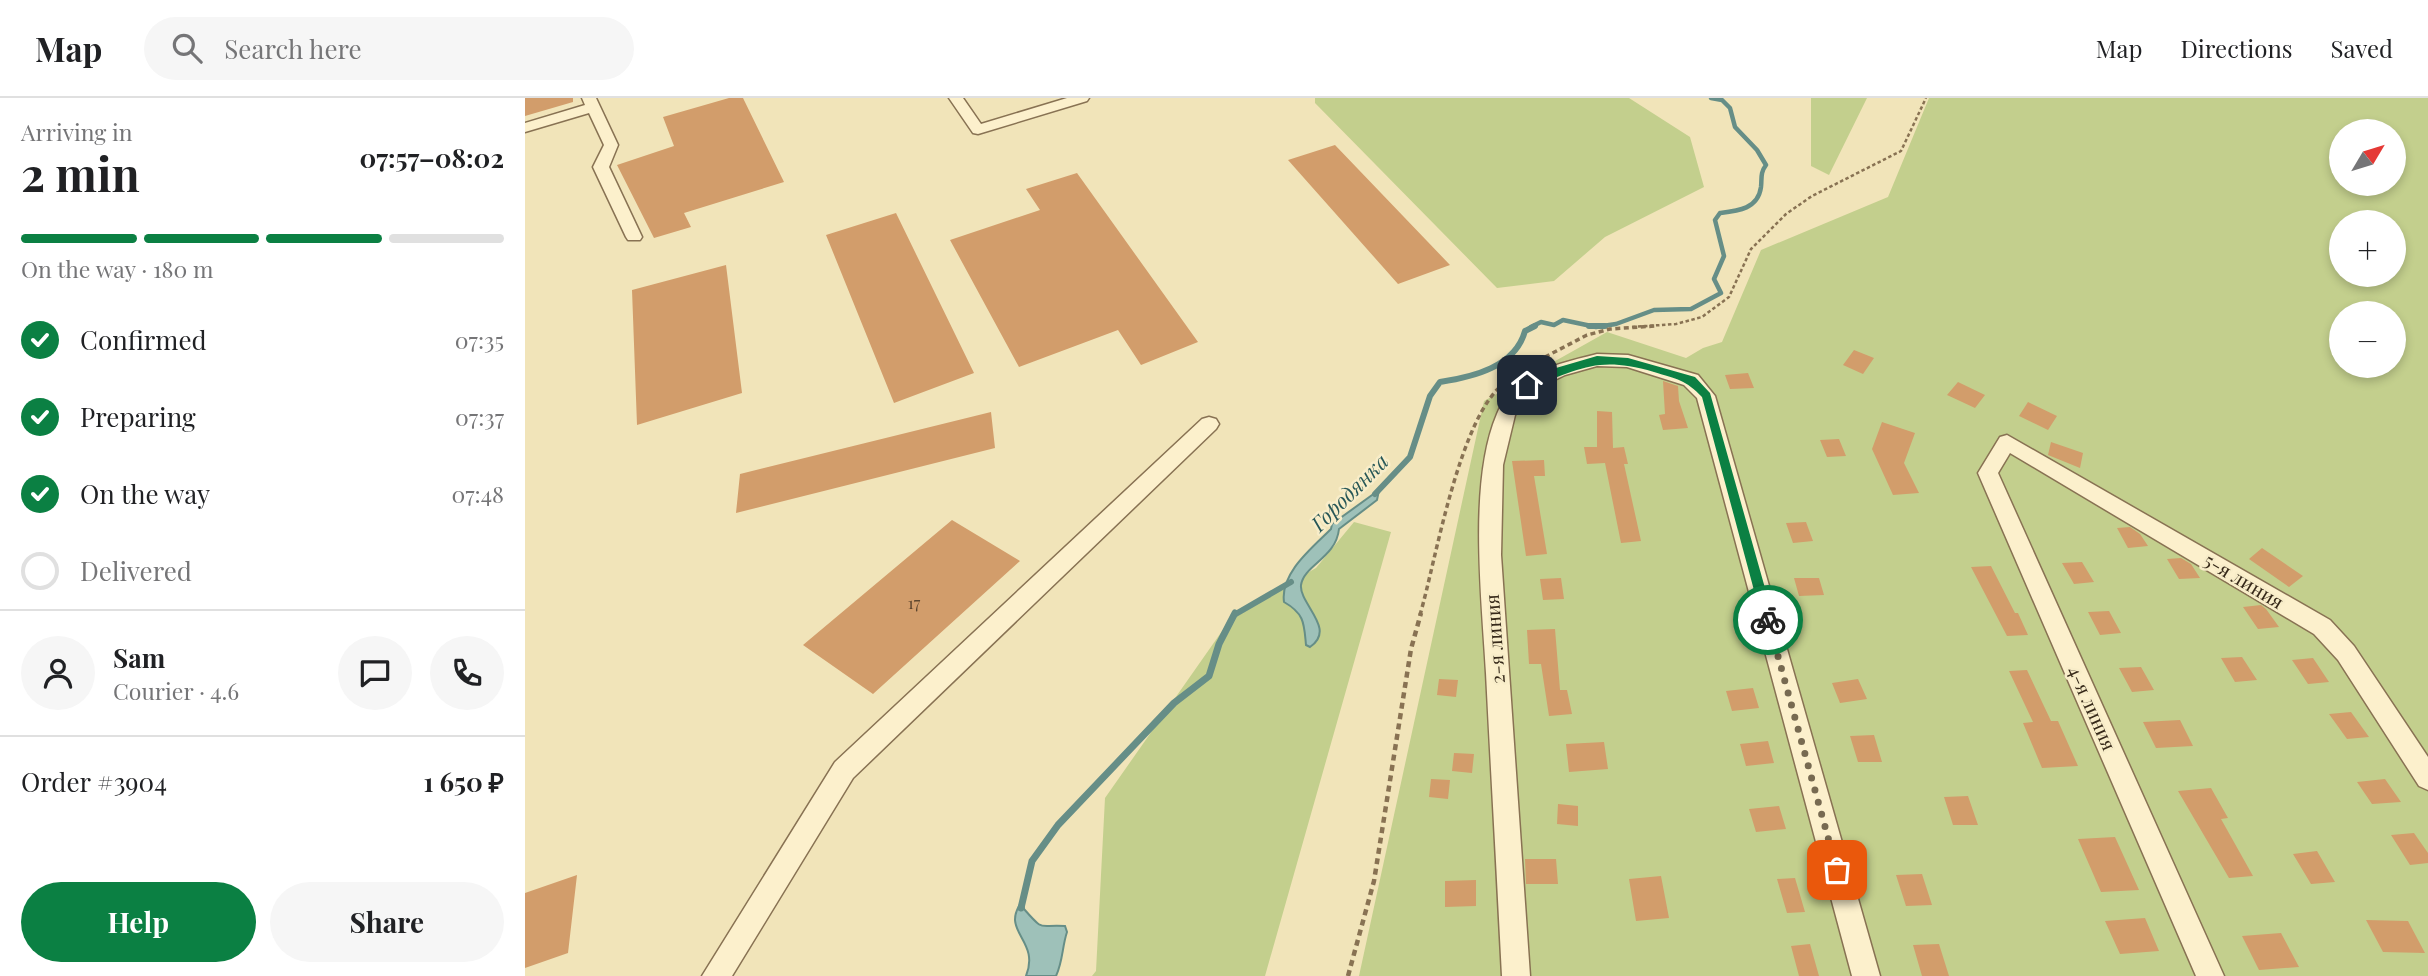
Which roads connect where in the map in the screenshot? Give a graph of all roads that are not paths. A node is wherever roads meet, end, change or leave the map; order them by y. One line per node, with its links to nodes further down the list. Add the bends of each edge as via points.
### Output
1 (956, 98): 2 (lane, via 978,130)
2 (1082, 98)
3 (591, 103): 4 (lane); 5 (lane, via 611,145 601,167)
4 (529, 128)
5 (634, 237)
6 (1209, 425): 9 (lane, via 844,770)
7 (2007, 442): 8 (lane, 5-я линия, via 2322,627 2346,653); 12 (lane, 4-я линия, via 1989,473)
8 (2428, 778)
9 (716, 976)
10 (1516, 976): 11 (lane, 2-я линия, via 1490,555 1493,466 1506,414 1527,385 1597,360 1628,361 1692,380 1706,396)
11 (1866, 976)
12 (2210, 976)

